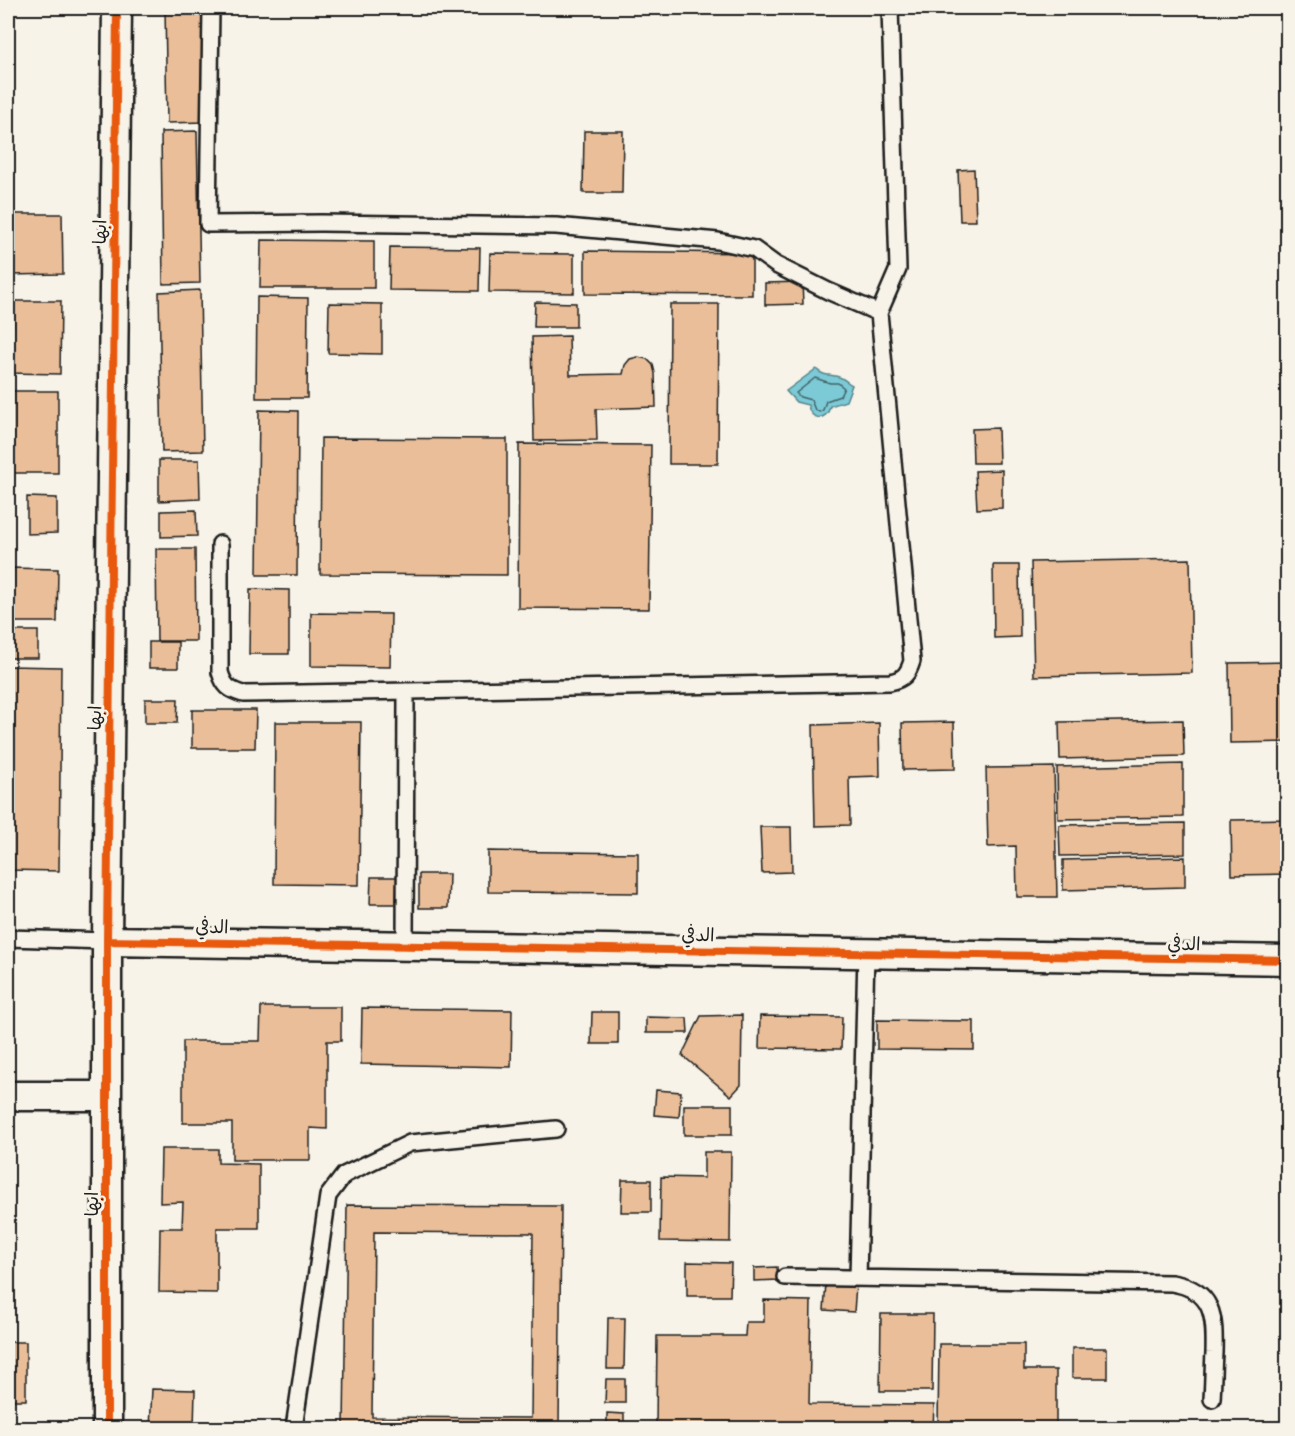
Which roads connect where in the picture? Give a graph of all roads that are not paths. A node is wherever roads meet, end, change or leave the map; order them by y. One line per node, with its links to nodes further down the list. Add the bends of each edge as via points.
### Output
1 (117, 8): 8 (street, ابها)
2 (211, 8): 4 (lane, via 208,224 556,226 718,242 754,249 776,265)
3 (890, 8): 4 (lane, via 898,269)
4 (879, 312): 6 (lane, via 912,661 901,680)
5 (220, 544): 6 (lane, via 220,672 231,691)
6 (406, 691): 9 (lane)
7 (8, 939): 8 (lane)
8 (107, 941): 9 (street, الدفي); 13 (street, ابها)
9 (405, 945): 10 (street, الدفي)
10 (866, 953): 11 (street, الدفي); 16 (lane)
11 (1287, 960)
12 (8, 1096): 13 (street)
13 (107, 1096): 18 (street, ابها)
14 (556, 1129): 19 (lane, via 410,1143 344,1175 328,1196)
15 (785, 1277): 16 (lane)
16 (858, 1278): 17 (lane, via 1185,1285 1197,1291 1212,1312)
17 (1212, 1399)
18 (107, 1428)
19 (294, 1428)

